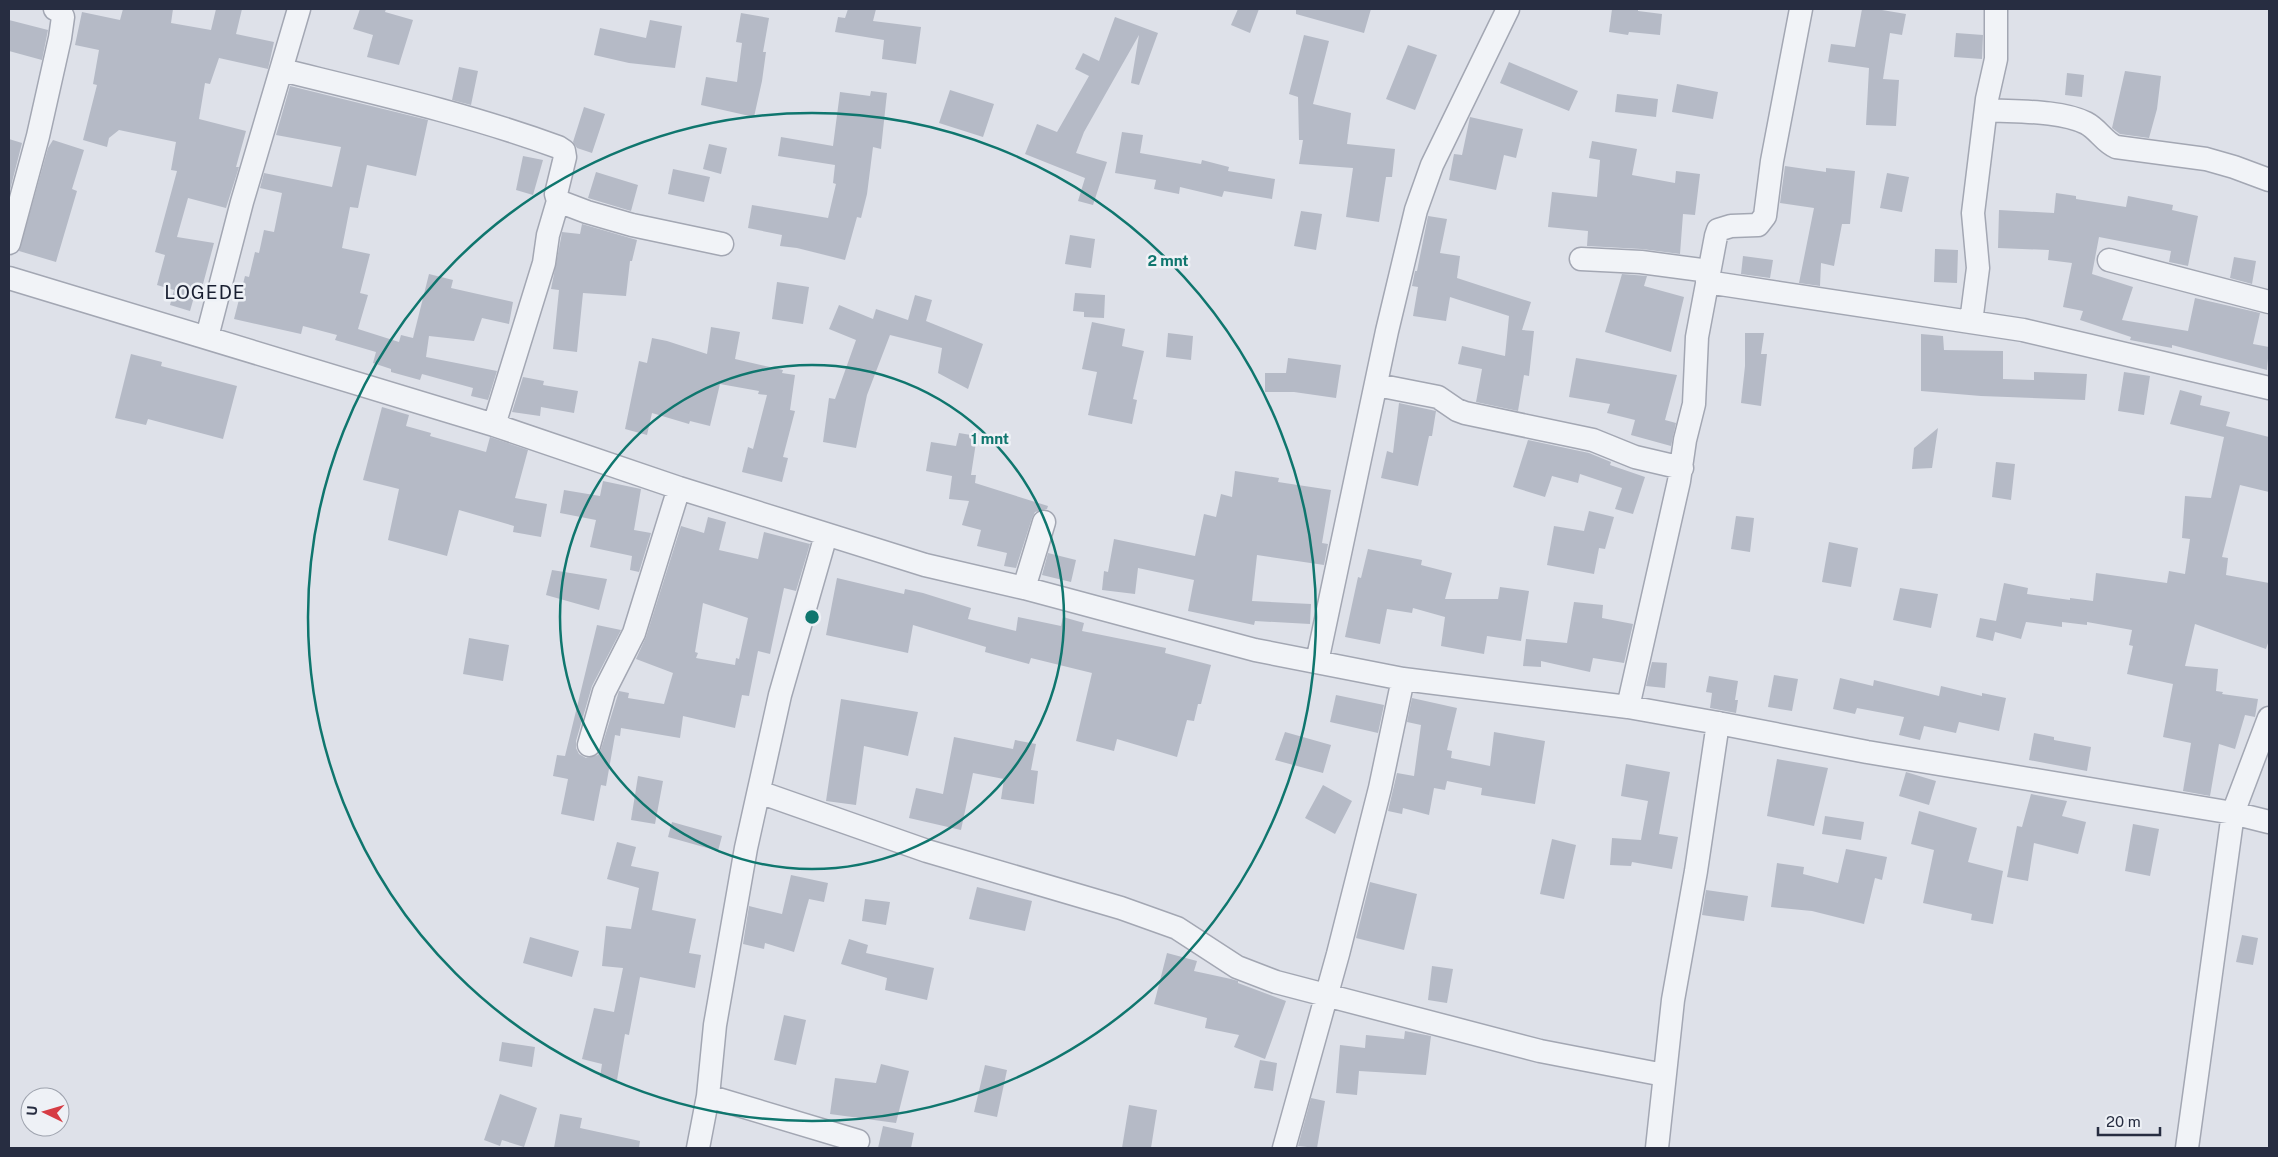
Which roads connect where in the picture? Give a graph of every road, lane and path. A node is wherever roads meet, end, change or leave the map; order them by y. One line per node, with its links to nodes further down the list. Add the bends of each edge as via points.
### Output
1 (55, 9): 10 (street, via 62,14 62,26)
2 (299, 9): 6 (street)
3 (1508, 9): 19 (street, via 1432,165 1416,210)
4 (1801, 9): 14 (street, via 1765,216 1758,226 1731,226 1718,230)
5 (1996, 9): 7 (street, via 1996,59)
6 (282, 70): 9 (street, via 425,105 558,147 564,151 565,157 556,194); 18 (street, via 242,202)
7 (1986, 110): 8 (street, via 2076,119 2116,147 2206,159); 17 (street, via 1973,213 1978,268)
8 (2269, 180)
9 (558, 202): 11 (street, via 632,225); 21 (street, via 544,263)
10 (9, 243)
11 (722, 244)
12 (1581, 258): 14 (street, via 1641,262)
13 (2109, 260): 16 (street)
14 (1708, 277): 17 (street); 22 (street, via 1697,337 1694,404)
15 (9, 278): 18 (street)
16 (2269, 302)
17 (1971, 322): 20 (street, via 2023,330)
18 (207, 337): 21 (street)
19 (1377, 385): 22 (street, via 1438,397 1465,413 1593,440 1635,457); 27 (street)
20 (2269, 388)
21 (494, 424): 23 (street)
22 (1682, 468): 29 (street)
23 (679, 488): 25 (street); 32 (street, via 634,633 608,682)
24 (1044, 522): 26 (street)
25 (826, 535): 26 (street, via 925,565); 33 (street, via 780,695)
26 (1024, 588): 27 (street, via 1254,650)
27 (1318, 662): 28 (street)
28 (1403, 679): 29 (street); 36 (street, via 1380,788)
29 (1628, 707): 31 (street)
30 (2269, 718): 34 (street)
31 (1718, 722): 34 (street, via 1867,752); 37 (street)
32 (589, 745)
33 (758, 792): 36 (street, via 927,851 1121,908 1177,928 1237,967 1276,982); 38 (street, via 715,1025)
34 (2233, 813): 35 (street); 43 (street)
35 (2269, 822)
36 (1326, 995): 37 (street, via 1522,1047); 41 (street)
37 (1664, 1075): 42 (street)
38 (708, 1096): 39 (street); 40 (street)
39 (858, 1141)
40 (698, 1148)
41 (1284, 1148)
42 (1657, 1148)
43 (2187, 1148)

